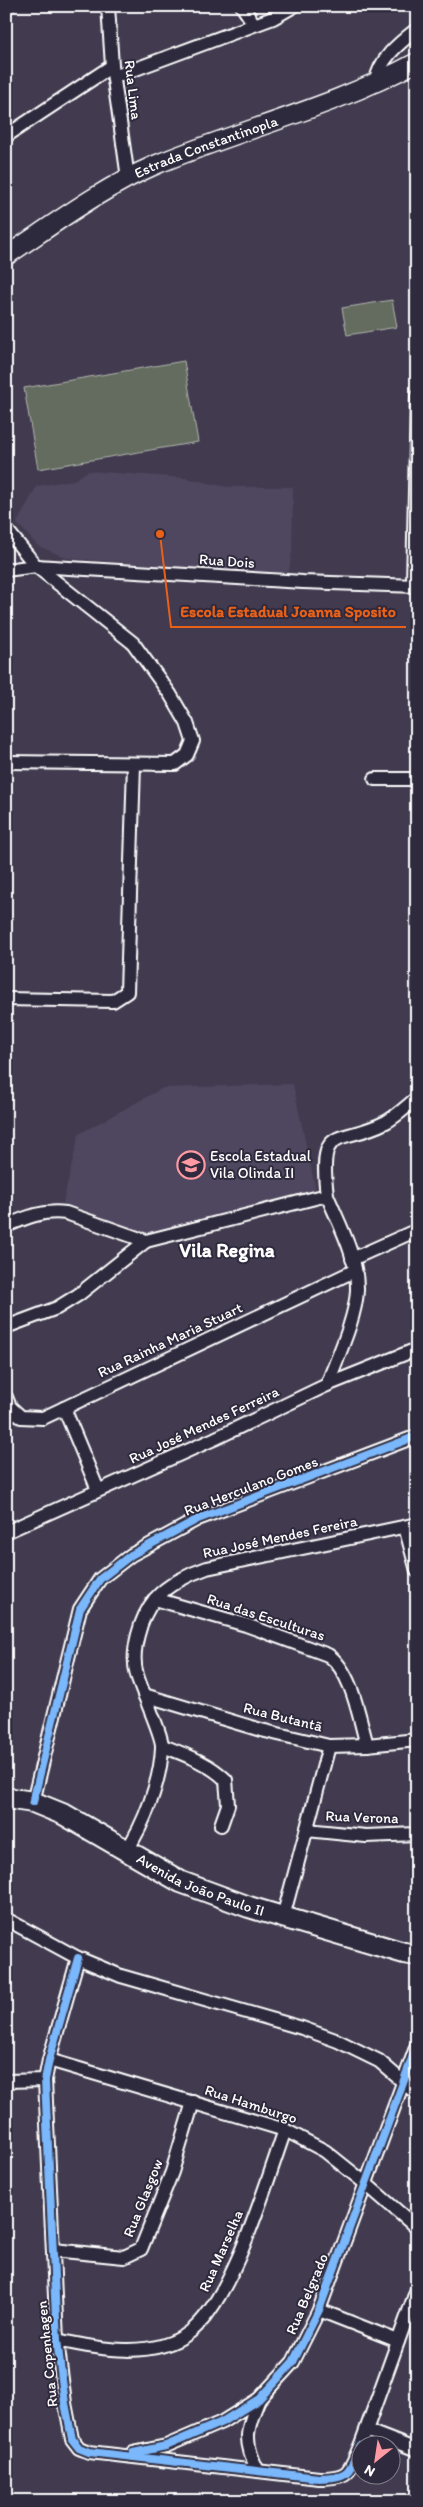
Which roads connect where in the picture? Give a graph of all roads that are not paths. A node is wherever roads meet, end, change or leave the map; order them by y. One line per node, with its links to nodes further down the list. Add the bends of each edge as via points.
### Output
1 (108, 6): 7 (street, Rua Lima)
2 (242, 6): 4 (street)
3 (294, 6): 4 (street, via 274,18)
4 (254, 24): 7 (street, via 187,52)
5 (417, 28): 8 (street, via 385,58 378,69)
6 (417, 62): 8 (street, Estrada Constantinopla)
7 (113, 71): 9 (street); 10 (street, Rua Lima)
8 (375, 84): 10 (street, Estrada Constantinopla)
9 (6, 136)
10 (128, 178): 11 (street, Estrada Constantinopla)
11 (6, 256)
12 (417, 396): 16 (street)
13 (6, 529): 14 (street)
14 (36, 566): 15 (street, Rua Dois); 16 (street, Rua Dois, via 302,582); 18 (street, via 133,643 187,723 193,741 187,755 175,764)
15 (6, 570)
16 (415, 585)
17 (6, 762): 18 (street)
18 (134, 764): 21 (street, via 127,992 112,1001)
19 (375, 780): 20 (street)
20 (417, 780)
21 (6, 999)
22 (417, 1098): 23 (street, via 386,1122 332,1142 325,1164)
23 (327, 1195): 26 (street); 27 (street)
24 (6, 1226): 26 (street, via 30,1216 66,1213)
25 (417, 1230): 27 (street, Rua Rainha Maria Stuart)
26 (146, 1240): 28 (street, via 96,1282 57,1308)
27 (353, 1265): 30 (street, via 357,1289 353,1312); 32 (street, Rua Rainha Maria Stuart)
28 (6, 1327)
29 (417, 1349): 30 (street, Rua José Mendes Ferreira)
30 (328, 1385): 34 (street, Rua José Mendes Ferreira, via 205,1444)
31 (6, 1397): 32 (street, Rua Rainha Maria Stuart, via 15,1413 27,1419 43,1418)
32 (64, 1408): 34 (street)
33 (417, 1436): 45 (street, Rua Herculano Gomes, via 198,1519 130,1554 100,1579 80,1609)
34 (98, 1490): 36 (street, Rua José Mendes Ferreira)
35 (411, 1525): 37 (street); 38 (street, Rua José Mendes Fereira, via 207,1568 182,1579)
36 (6, 1532)
37 (417, 1571)
38 (155, 1599): 39 (street, Rua José Mendes Fereira, via 146,1615 135,1652 136,1674); 41 (street, Rua das Esculturas, via 254,1628 336,1660 346,1676)
39 (144, 1695): 42 (street, Rua José Mendes Fereira); 43 (street, Rua Butantã, via 260,1730)
40 (417, 1740): 41 (street, Rua Butantã)
41 (367, 1745): 43 (street, Rua Butantã)
42 (163, 1746): 46 (street, via 199,1761 226,1780 228,1805); 49 (street, via 148,1811)
43 (329, 1746): 47 (street)
44 (6, 1798): 45 (main road, Avenida João Paulo II)
45 (33, 1802): 49 (main road, Avenida João Paulo II, via 65,1815)
46 (221, 1825)
47 (307, 1830): 48 (street, Rua Verona, via 366,1836); 50 (street)
48 (417, 1834)
49 (126, 1851): 50 (main road, Avenida João Paulo II, via 181,1882 249,1908)
50 (283, 1917): 53 (main road, Avenida João Paulo II)
51 (9, 1922): 52 (street)
52 (78, 1958): 55 (street, Rua Copenhagen); 58 (street, via 129,1978 338,2040 379,2061)
53 (412, 1958)
54 (416, 2043): 58 (street, Rua Belgrado)
55 (49, 2060): 57 (street, Rua Copenhagen); 60 (street, Rua Hamburgo)
56 (6, 2080): 57 (street)
57 (45, 2080): 64 (street, Rua Copenhagen)
58 (404, 2083): 59 (street); 62 (street, Rua Belgrado)
59 (417, 2094)
60 (193, 2102): 61 (street, Rua Hamburgo); 64 (street, Rua Glasgow, via 172,2172 141,2249 124,2257)
61 (284, 2130): 62 (street, Rua Hamburgo, via 325,2151); 67 (street, Rua Marselha, via 247,2236 222,2294 190,2333 141,2350 99,2349)
62 (365, 2183): 63 (street, Rua Hamburgo); 66 (street, Rua Belgrado)
63 (417, 2228)
64 (53, 2250): 67 (street, Rua Copenhagen)
65 (417, 2289): 68 (street, Rua Copenhagen)
66 (319, 2310): 68 (street); 69 (street, Rua Belgrado, via 293,2362)
67 (57, 2340): 73 (street, Rua Copenhagen, via 74,2443 89,2452)
68 (398, 2341): 70 (street, Rua Copenhagen)
69 (259, 2399): 73 (street, Rua Belgrado, via 196,2435 166,2446); 75 (street, via 246,2436)
70 (368, 2431): 71 (street, Rua Copenhagen); 72 (street)
71 (366, 2434)
72 (417, 2450)
73 (119, 2455): 75 (street, Rua Copenhagen)
74 (350, 2467): 75 (street, Rua Copenhagen, via 340,2477 319,2478)
75 (258, 2471)

